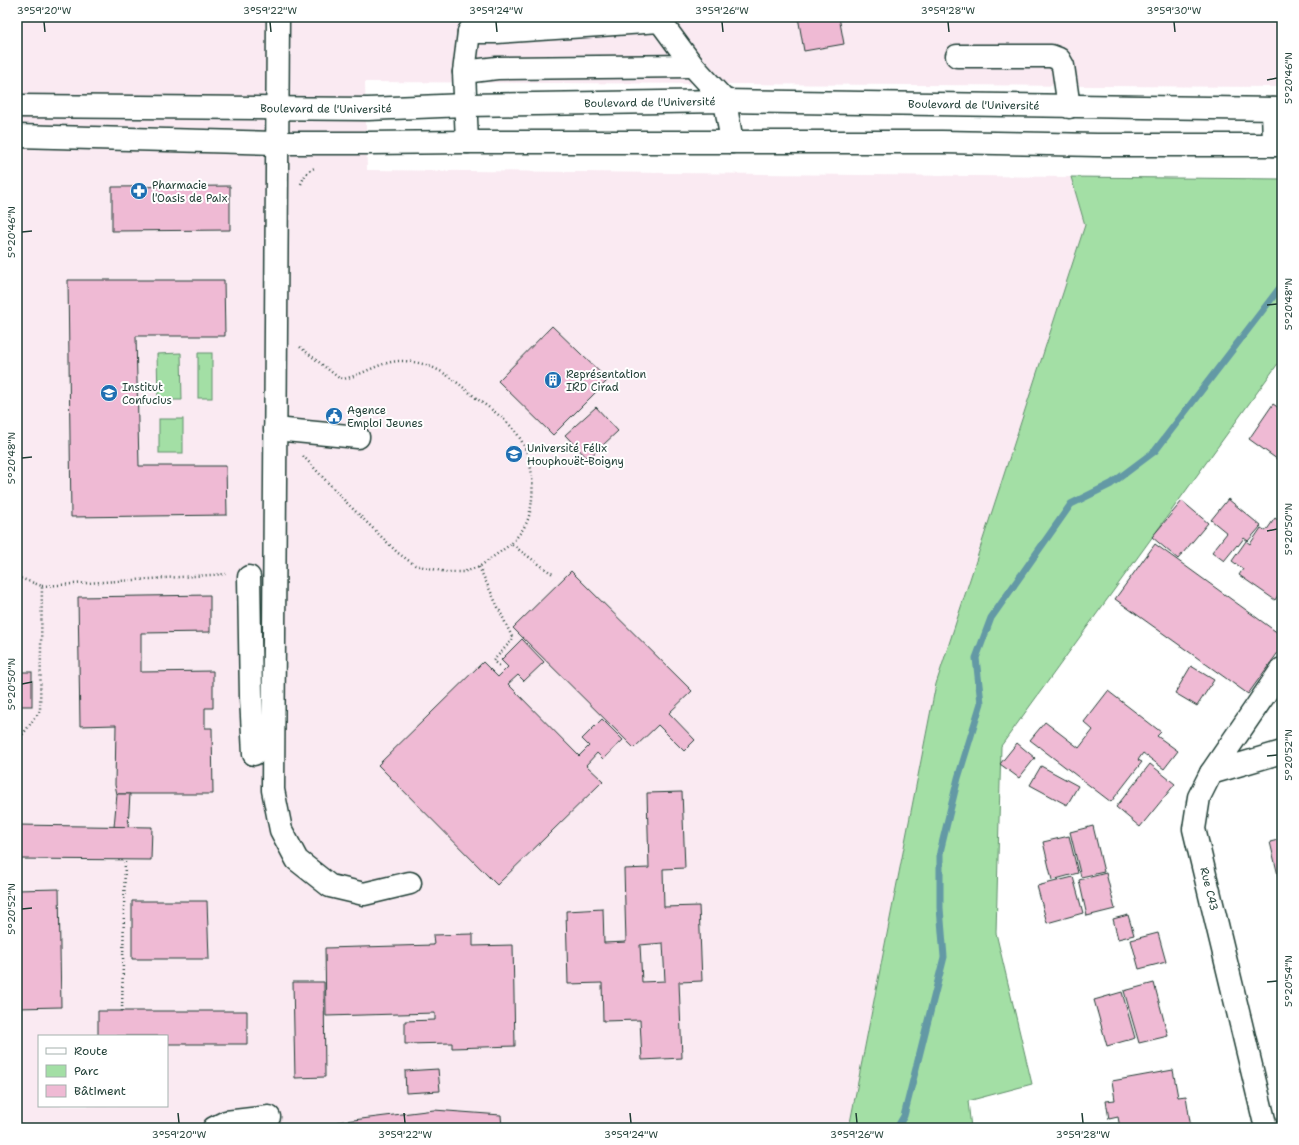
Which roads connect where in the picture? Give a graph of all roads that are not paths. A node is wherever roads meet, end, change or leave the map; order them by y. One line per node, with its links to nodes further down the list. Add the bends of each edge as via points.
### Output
1 (278, 17): 10 (street)
2 (659, 19): 3 (street, via 497,32); 5 (street)
3 (474, 25): 6 (street)
4 (957, 56): 11 (street, via 1051,56 1059,59 1063,66)
5 (693, 66): 6 (street, via 497,68); 7 (street)
6 (464, 72): 8 (street)
7 (725, 101): 8 (street, Boulevard de l'Université); 11 (street, Boulevard de l'Université); 16 (street)
8 (465, 105): 12 (street, Boulevard de l'Université); 15 (street)
9 (17, 106): 10 (street, Boulevard de l'Université)
10 (277, 107): 12 (street, Boulevard de l'Université); 17 (street)
11 (1069, 107): 13 (street, Boulevard de l'Université)
12 (368, 109): 18 (street)
13 (1277, 109): 19 (street)
14 (17, 136): 17 (street)
15 (467, 142): 16 (street); 18 (street)
16 (732, 142): 19 (street)
17 (276, 143): 18 (street); 20 (street)
18 (369, 144)
19 (1278, 145)
20 (275, 434): 21 (street); 24 (street)
21 (358, 437)
22 (249, 577): 25 (street)
23 (1282, 669): 28 (street, Rue C43)
24 (274, 694): 25 (street); 29 (street, via 273,790 280,830 297,860 330,886 364,894)
25 (251, 697): 27 (street)
26 (1282, 752): 28 (street)
27 (254, 754)
28 (1211, 773): 32 (street, Rue C43, via 1199,797 1194,829)
29 (410, 884)
30 (269, 1117): 31 (street, via 226,1122)
31 (214, 1128)
32 (1266, 1128)

